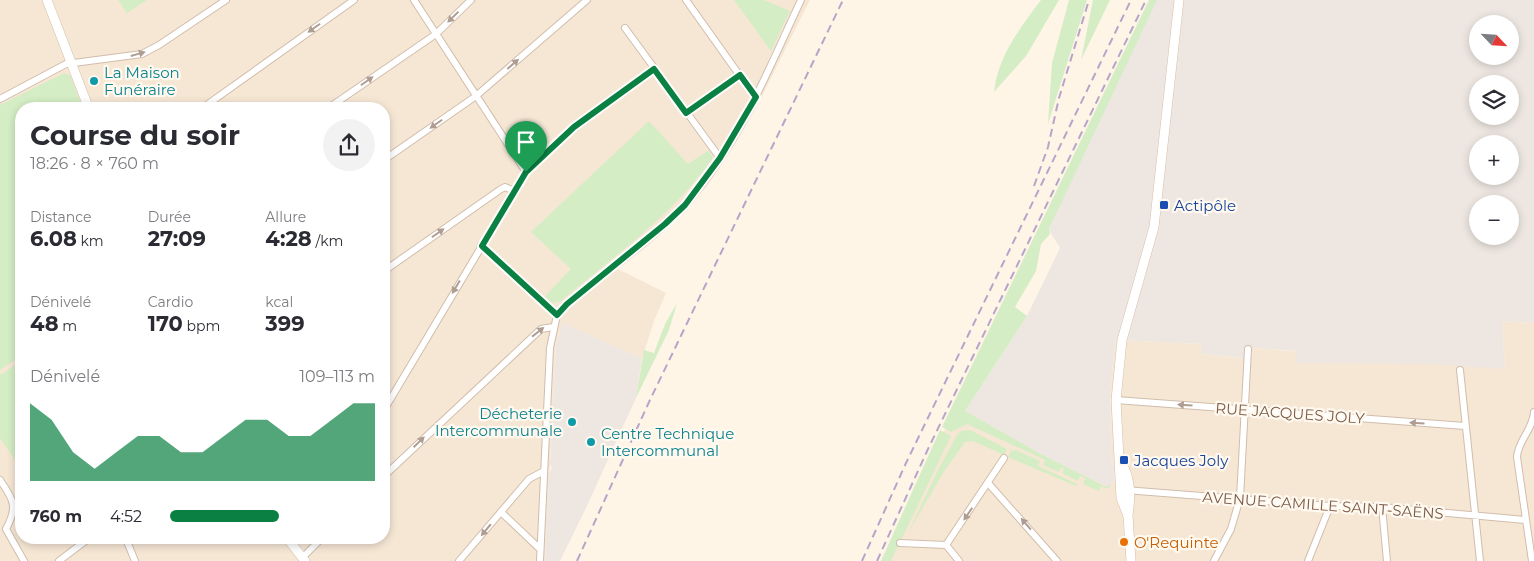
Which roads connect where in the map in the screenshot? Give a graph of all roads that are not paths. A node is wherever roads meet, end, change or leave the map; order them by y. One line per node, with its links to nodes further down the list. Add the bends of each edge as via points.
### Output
1 (47, 0): 12 (street)
2 (226, 0): 12 (street, one-way to 2, via 142,54)
3 (354, 0): 19 (street, one-way to 19)
4 (414, 0): 11 (street)
5 (471, 0): 11 (street, one-way to 11)
6 (588, 0): 15 (street, one-way to 6)
7 (686, 0): 14 (street)
8 (801, 0): 16 (street)
9 (1179, 0): 33 (street, via 1154,227 1122,340)
10 (625, 28): 13 (street)
11 (436, 34): 15 (street); 20 (street, one-way to 11)
12 (72, 64): 17 (street); 18 (street)
13 (654, 69): 21 (street); 24 (street, via 574,127)
14 (740, 75): 16 (street); 21 (street)
15 (476, 96): 22 (street, one-way to 22); 24 (street)
16 (756, 97): 23 (street)
17 (0, 98)
18 (86, 102)
19 (210, 102)
20 (338, 102)
21 (686, 113): 23 (street)
22 (390, 156)
23 (720, 158): 28 (street, via 685,205)
24 (526, 172): 25 (street)
25 (514, 191): 26 (street); 27 (street, one-way to 25, via 505,186)
26 (482, 246): 28 (street); 32 (street, one-way to 32)
27 (390, 267)
28 (557, 315): 29 (street)
29 (553, 327): 39 (street, one-way to 29, via 541,329); 40 (street)
30 (1248, 350): 34 (street)
31 (1460, 370): 36 (street)
32 (390, 400)
33 (1116, 400): 34 (street, RUE JACQUES JOLY, one-way to 33); 38 (street)
34 (1246, 410): 36 (street, RUE JACQUES JOLY, one-way to 34); 45 (street)
35 (1534, 412): 51 (street, via 1531,428 1518,448)
36 (1465, 426): 50 (street)
37 (1004, 458): 42 (street)
38 (1120, 460): 43 (street); 44 (street, via 1127,471)
39 (390, 470)
40 (544, 471): 48 (street, via 528,479); 59 (street)
41 (0, 480): 52 (street, via 13,502 14,515)
42 (988, 483): 58 (street, one-way to 58); 67 (street, one-way to 42)
43 (1120, 490): 44 (street, AVENUE CAMILLE SAINT-SAËNS); 49 (street)
44 (1130, 491): 45 (street, AVENUE CAMILLE SAINT-SAËNS); 49 (street)
45 (1240, 498): 46 (street, AVENUE CAMILLE SAINT-SAËNS); 69 (street, via 1231,529)
46 (1330, 506): 47 (street, AVENUE CAMILLE SAINT-SAËNS); 70 (street)
47 (1382, 508): 50 (street, AVENUE CAMILLE SAINT-SAËNS); 71 (street)
48 (500, 512): 59 (street); 64 (street, one-way to 64)
49 (1128, 516): 68 (street)
50 (1474, 516): 51 (street, AVENUE CAMILLE SAINT-SAËNS); 72 (street)
51 (1526, 520): 73 (street)
52 (3, 529): 61 (street)
53 (900, 543): 58 (street)
54 (81, 544): 62 (street)
55 (128, 544): 63 (street)
56 (292, 544): 60 (street)
57 (317, 544): 60 (street)
58 (946, 545): 66 (street)
59 (540, 549): 65 (street)
60 (304, 559)
61 (24, 561)
62 (59, 561)
63 (135, 561)
64 (459, 561)
65 (540, 561)
66 (960, 561)
67 (1058, 561)
68 (1130, 561)
69 (1214, 561)
70 (1308, 561)
71 (1388, 561)
72 (1480, 561)
73 (1532, 561)

